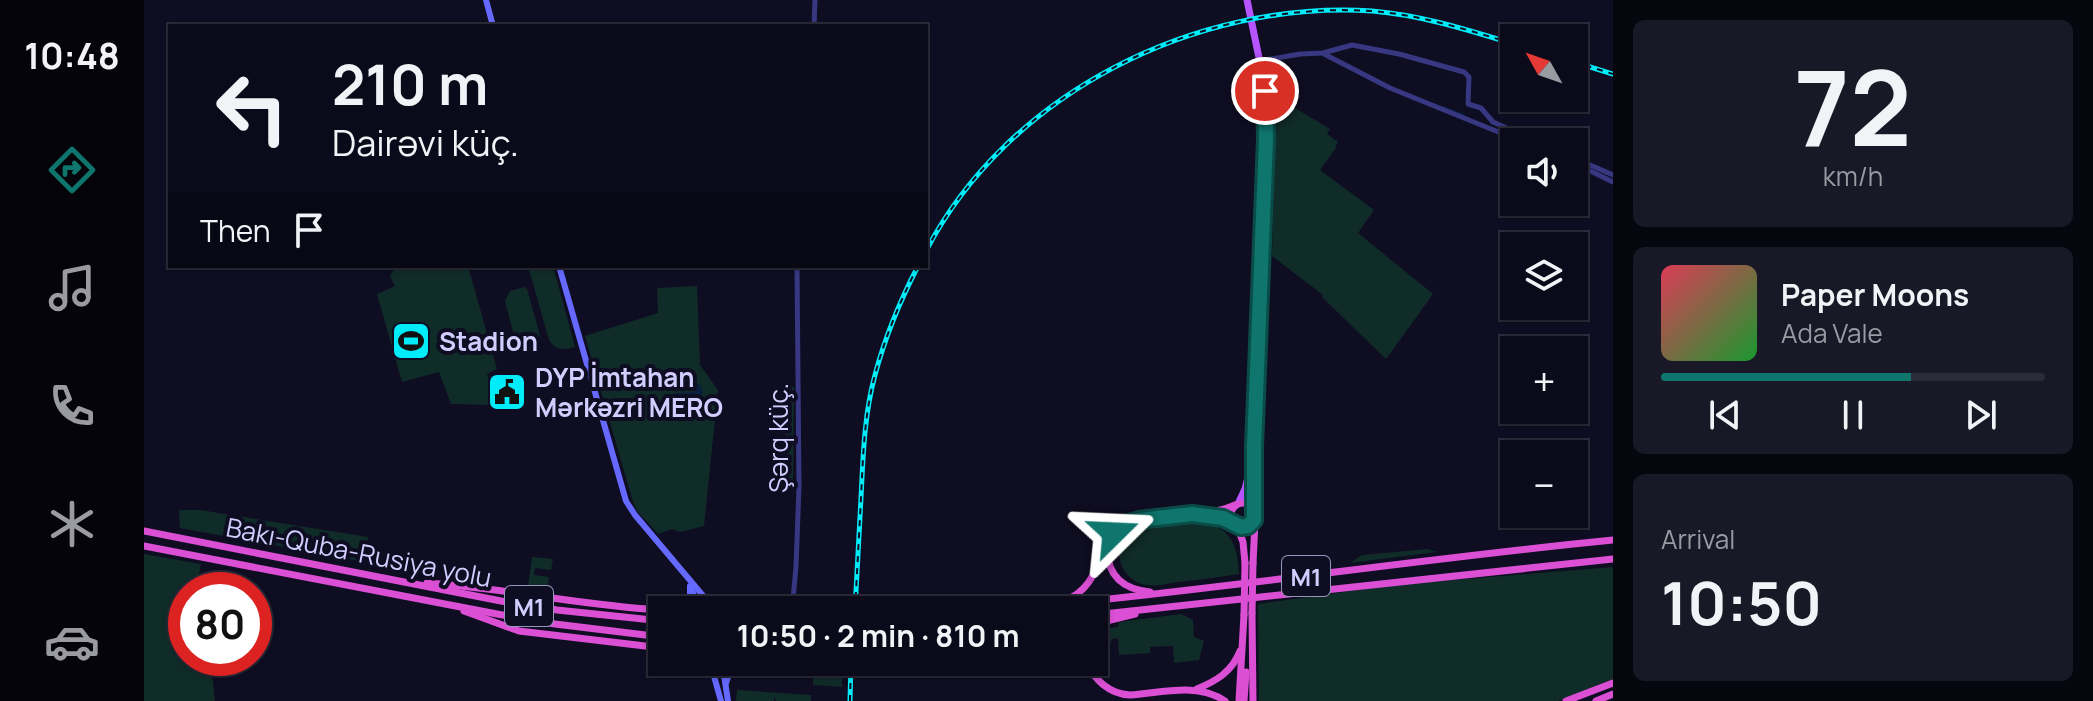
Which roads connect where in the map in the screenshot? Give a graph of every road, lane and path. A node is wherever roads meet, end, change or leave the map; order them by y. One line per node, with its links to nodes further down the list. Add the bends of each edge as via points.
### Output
1 (486, 0): 4 (main road)
2 (815, 0): 5 (street)
3 (1247, 0): 7 (main road)
4 (492, 24)
5 (814, 24)
6 (1323, 53): 7 (street); 8 (street, via 1350,46 1468,75 1468,104); 9 (street, via 1390,88)
7 (1260, 61): 16 (main road, via 1266,139)
8 (1506, 128)
9 (1500, 133)
10 (1588, 165): 12 (street)
11 (1588, 168): 13 (street)
12 (1613, 175)
13 (1613, 182)
14 (560, 268): 27 (main road, via 622,489 635,515)
15 (797, 268): 33 (street, Şərq küç., via 799,487)
16 (1254, 447): 17 (main road); 19 (main road)
17 (1237, 504): 18 (highway); 19 (highway, via 1251,505); 20 (highway, via 1231,512)
18 (1192, 514): 20 (highway); 23 (highway, via 1129,523)
19 (1255, 515): 20 (highway, via 1248,526); 26 (highway)
20 (1235, 524): 26 (highway)
21 (144, 531): 28 (highway, Bakı-Quba-Rusiya yolu / M1)
22 (1613, 540): 30 (highway, M1)
23 (1107, 545): 30 (highway, via 1110,569 1121,582); 34 (highway, via 1094,575)
24 (144, 546): 36 (highway, Bakı-Quba-Rusiya yolu / M1)
25 (1613, 559): 37 (highway, M1)
26 (1249, 563): 40 (highway, bridge)
27 (679, 566): 29 (main road); 32 (main road)
28 (398, 581): 38 (highway); 41 (highway, Bakı-Quba-Rusiya yolu / M1, via 557,610)
29 (690, 586): 31 (main road); 38 (main road, via 690,598 683,604)
30 (1164, 594): 35 (highway, M1)
31 (693, 596)
32 (704, 596)
33 (793, 596)
34 (1073, 596)
35 (1108, 599)
36 (443, 603): 43 (highway, Bakı-Quba-Rusiya yolu / M1); 45 (highway, via 519,631)
37 (1175, 605): 39 (highway, M1); 42 (highway)
38 (647, 609)
39 (1108, 613)
40 (1248, 614): 44 (highway); 59 (highway)
41 (648, 620)
42 (1108, 621)
43 (648, 635)
44 (1243, 638): 52 (highway, via 1230,669); 58 (highway)
45 (648, 646)
46 (714, 676): 54 (main road)
47 (724, 676): 51 (main road)
48 (728, 676): 51 (main road)
49 (1094, 676): 52 (highway, via 1119,694)
50 (1613, 683): 60 (highway)
51 (725, 686): 56 (main road)
52 (1194, 690): 57 (highway)
53 (1613, 694): 55 (highway)
54 (721, 700)
55 (1599, 700)
56 (728, 701)
57 (1225, 701)
58 (1242, 701)
59 (1253, 701)
60 (1566, 701)

